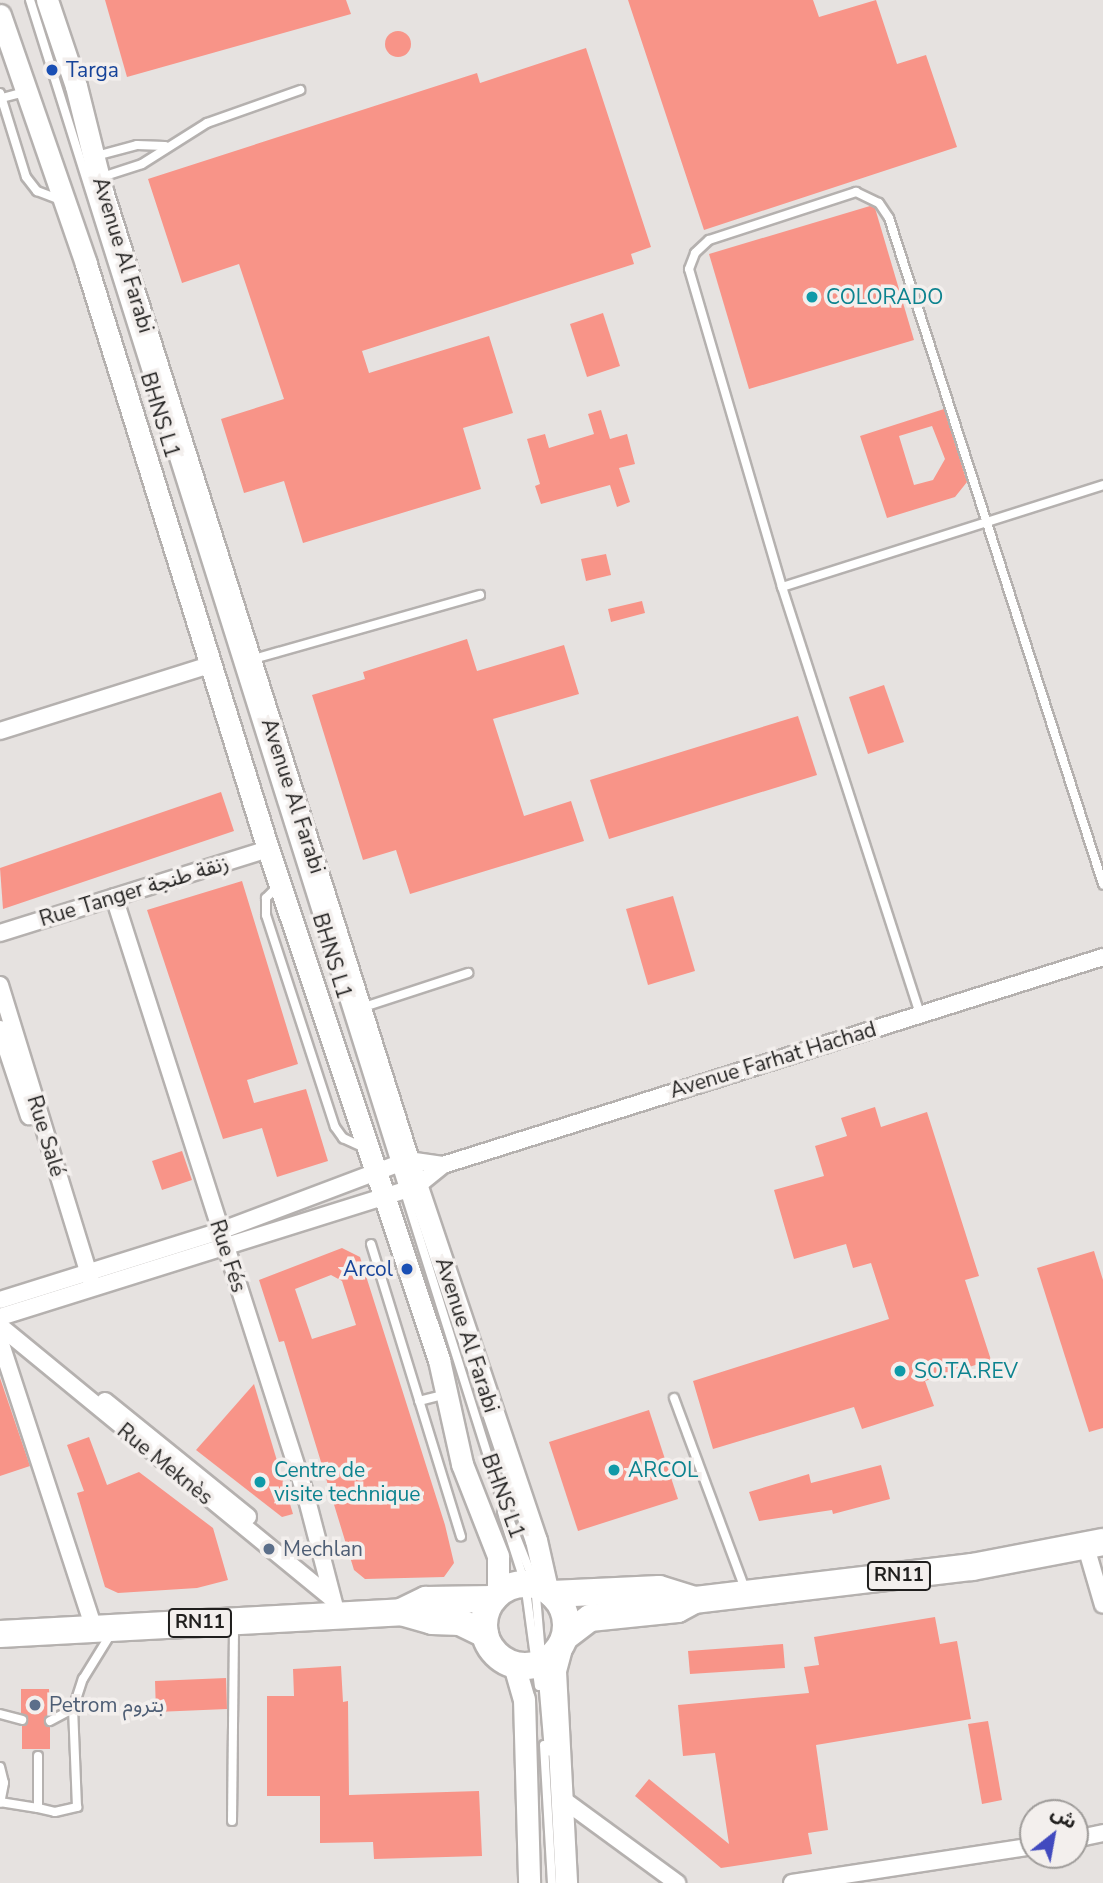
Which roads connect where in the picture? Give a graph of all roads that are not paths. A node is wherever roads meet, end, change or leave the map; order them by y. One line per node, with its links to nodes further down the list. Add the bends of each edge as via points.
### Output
1 (28, 0): 27 (lane, BHNS L1)
2 (47, 0): 8 (street, Avenue Al Farabi, via 76,86)
3 (0, 15): 5 (street, Avenue Al Farabi)
4 (300, 90): 7 (lane, via 237,110)
5 (25, 92): 6 (lane); 9 (street, Avenue Al Farabi)
6 (1, 96): 9 (lane, via 26,177 46,196)
7 (165, 146): 8 (lane, via 137,145); 8 (lane, via 142,164)
8 (96, 168): 14 (street, Avenue Al Farabi)
9 (65, 201): 15 (street, Avenue Al Farabi)
10 (1103, 485): 11 (lane)
11 (990, 522): 12 (lane); 12 (lane, via 889,218 879,203 856,192 709,240 695,253 689,269); 18 (lane)
12 (782, 587): 25 (lane)
13 (480, 595): 14 (lane)
14 (250, 660): 24 (street, Avenue Al Farabi)
15 (214, 664): 16 (street); 17 (street, Avenue Al Farabi)
16 (0, 732)
17 (268, 849): 19 (street, Rue Tanger زنقة طنجة); 29 (street, Avenue Al Farabi)
18 (1103, 884)
19 (114, 897): 20 (street, Rue Tanger زنقة طنجة); 31 (street, Rue Fés)
20 (0, 933)
21 (1103, 957): 25 (street, Avenue Farhat Hachad)
22 (468, 973): 24 (lane)
23 (0, 985): 33 (street, Rue Salé)
24 (361, 1008): 27 (street, Avenue Al Farabi)
25 (920, 1014): 28 (street, Avenue Farhat Hachad)
26 (0, 1029): 33 (street, Rue Salé)
27 (401, 1163): 28 (street, Avenue Farhat Hachad); 29 (street, Avenue Farhat Hachad); 30 (street, Avenue Al Farabi)
28 (443, 1165): 30 (street, Avenue Farhat Hachad)
29 (375, 1172): 30 (street, Avenue Al Farabi); 31 (street, Avenue Farhat Hachad)
30 (402, 1191): 31 (street, Avenue Farhat Hachad); 36 (street, Avenue Al Farabi); 41 (street, Avenue Al Farabi, via 536,1540)
31 (222, 1238): 33 (street, Avenue Farhat Hachad); 44 (street, Rue Fés, via 306,1496)
32 (371, 1244): 38 (lane)
33 (87, 1280): 34 (street, Avenue Farhat Hachad)
34 (0, 1315): 44 (street, Rue Meknès)
35 (0, 1341): 49 (street)
36 (443, 1395): 38 (lane); 43 (street, Avenue Al Farabi, via 462,1464 498,1556)
37 (674, 1398): 42 (lane)
38 (419, 1401): 39 (lane)
39 (461, 1536)
40 (1094, 1544): 42 (main road, RN11, via 972,1567); 46 (street)
41 (540, 1587): 43 (main road, RN11); 45 (main road, RN11, via 652,1589 682,1593); 52 (lane); 52 (main road, via 564,1610)
42 (747, 1595): 45 (main road, RN11)
43 (496, 1596): 47 (main road, RN11, via 426,1600); 51 (main road, via 484,1620)
44 (332, 1599): 47 (main road, RN11); 48 (main road, RN11)
45 (694, 1600): 52 (main road, RN11, via 678,1609 590,1618)
46 (1103, 1605)
47 (401, 1612): 51 (main road, RN11, via 432,1621 460,1622)
48 (234, 1622): 49 (main road, RN11); 62 (lane)
49 (105, 1627): 50 (main road, RN11); 53 (lane)
50 (0, 1634)
51 (485, 1634): 52 (main road, via 496,1655)
52 (544, 1655): 59 (street, via 555,1671); 64 (street, via 524,1699); 65 (lane)
53 (73, 1709): 56 (lane); 61 (lane, via 77,1807 71,1812)
54 (0, 1714): 55 (lane)
55 (22, 1720)
56 (50, 1721)
57 (38, 1756): 61 (lane)
58 (0, 1767): 60 (lane, via 4,1783)
59 (561, 1798): 66 (street); 67 (street)
60 (0, 1802): 61 (lane)
61 (38, 1808)
62 (232, 1821)
63 (1019, 1848): 68 (street)
64 (529, 1883)
65 (554, 1883)
66 (566, 1883)
67 (677, 1883)
68 (792, 1883)

